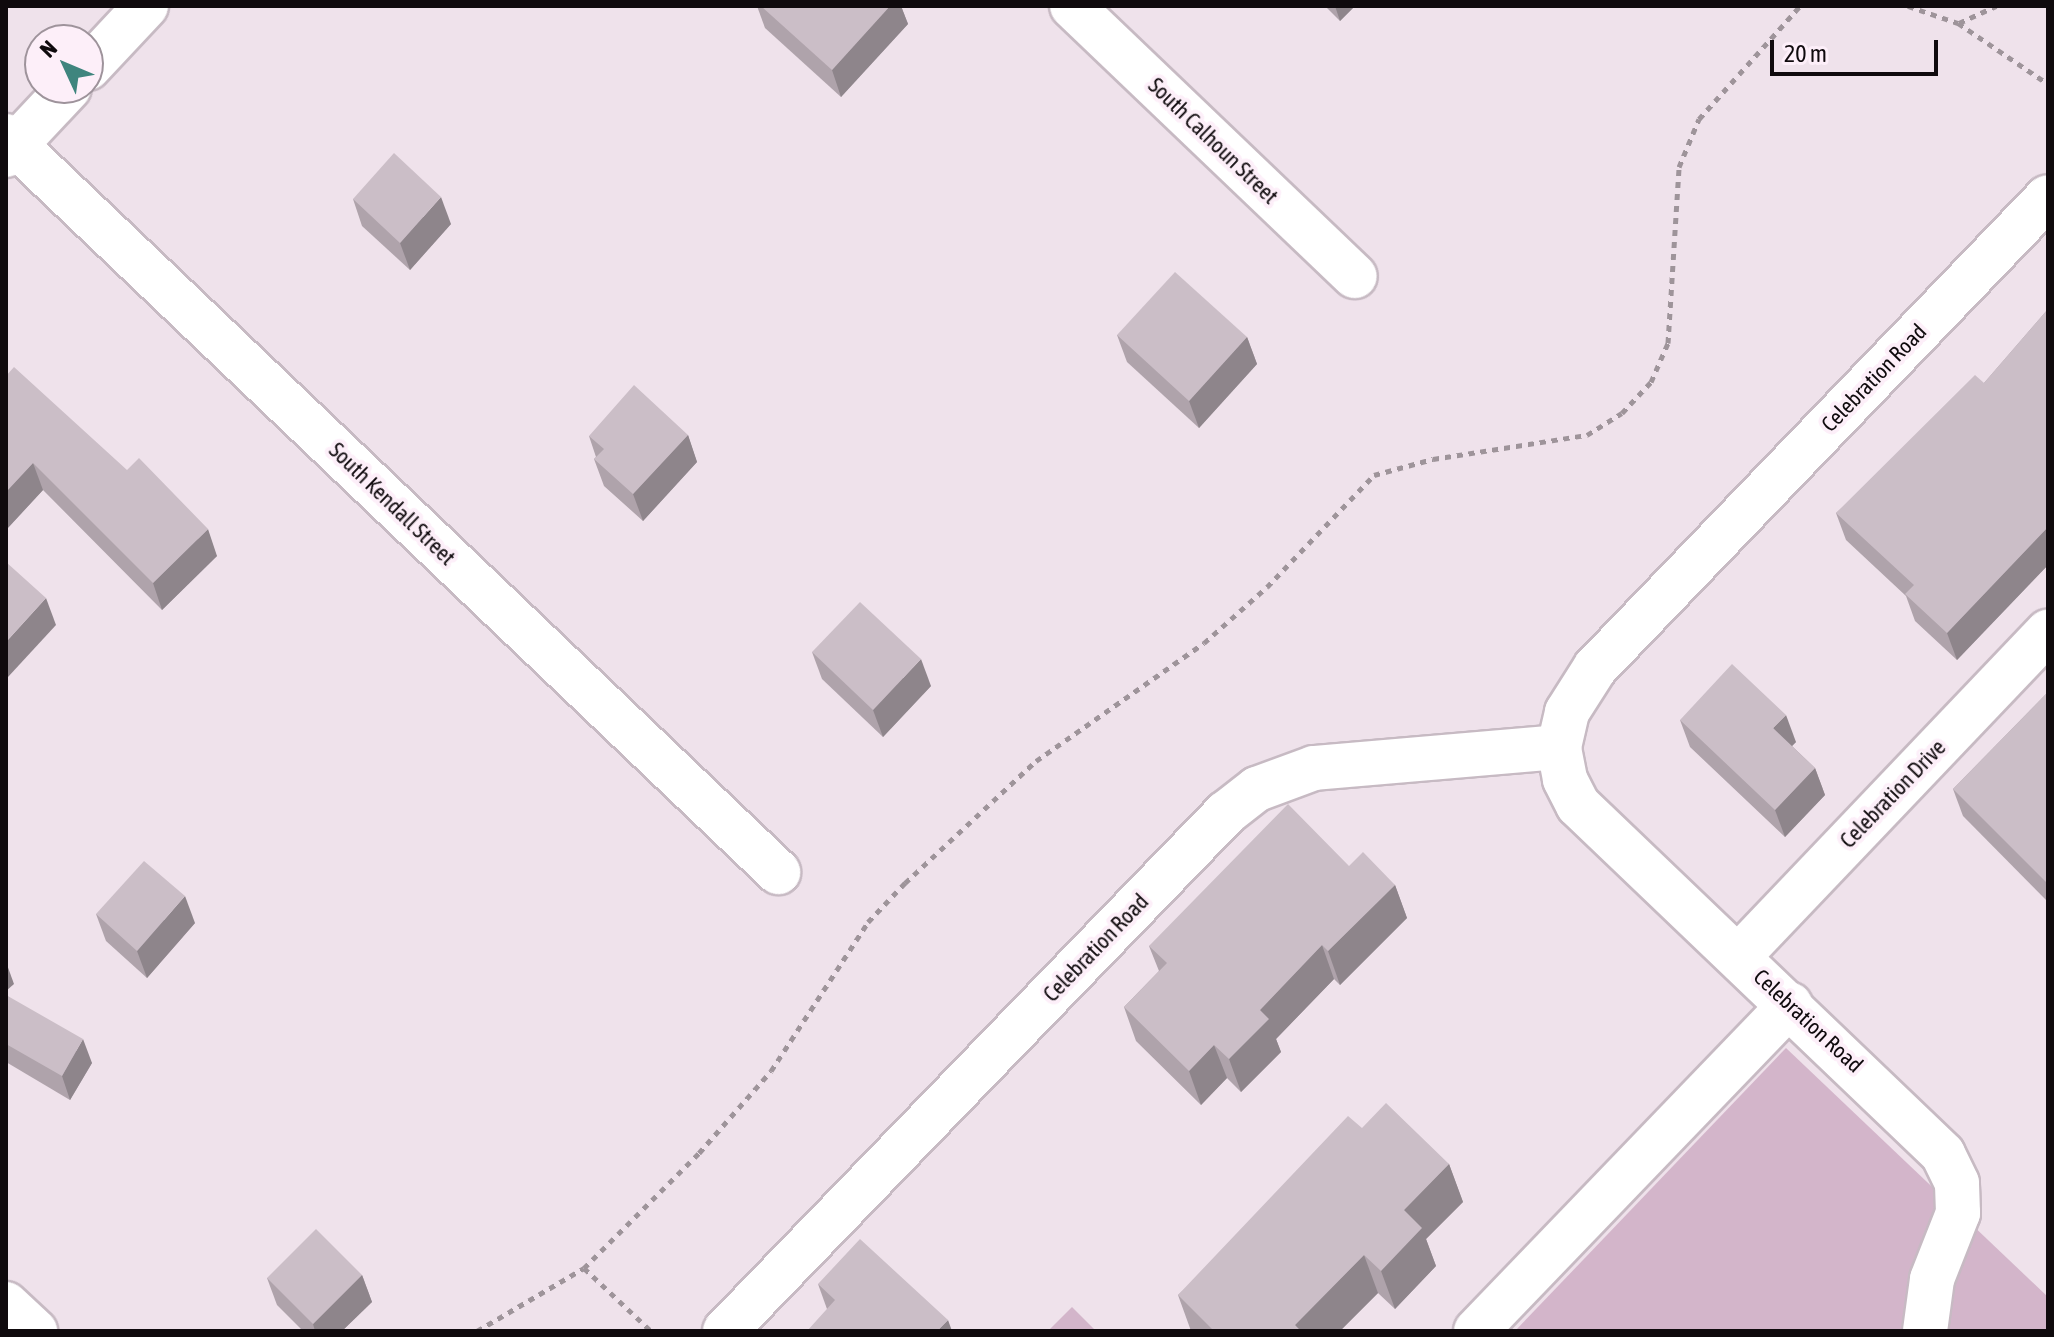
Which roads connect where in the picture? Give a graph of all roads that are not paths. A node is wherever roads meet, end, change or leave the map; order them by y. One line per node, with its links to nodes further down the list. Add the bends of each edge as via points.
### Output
1 (146, 6): 3 (street)
2 (1072, 6): 7 (street, South Calhoun Street)
3 (104, 51)
4 (52, 104): 5 (street)
5 (9, 145): 10 (street, South Kendall Street)
6 (2048, 197): 9 (street, Celebration Road, via 1595,668 1567,712)
7 (1355, 276)
8 (2048, 631): 11 (street, Celebration Drive)
9 (1559, 747): 11 (street, Celebration Road, via 1565,779 1578,805); 15 (street, Celebration Road, via 1314,768 1257,789 1226,813)
10 (778, 872)
11 (1739, 956): 12 (street, Celebration Road)
12 (1790, 1005): 16 (street); 17 (street, Celebration Road, via 1917,1125 1943,1154 1957,1183 1958,1213 1932,1279)
13 (6, 1304): 14 (street)
14 (35, 1331)
15 (725, 1331)
16 (1476, 1331)
17 (1925, 1331)

